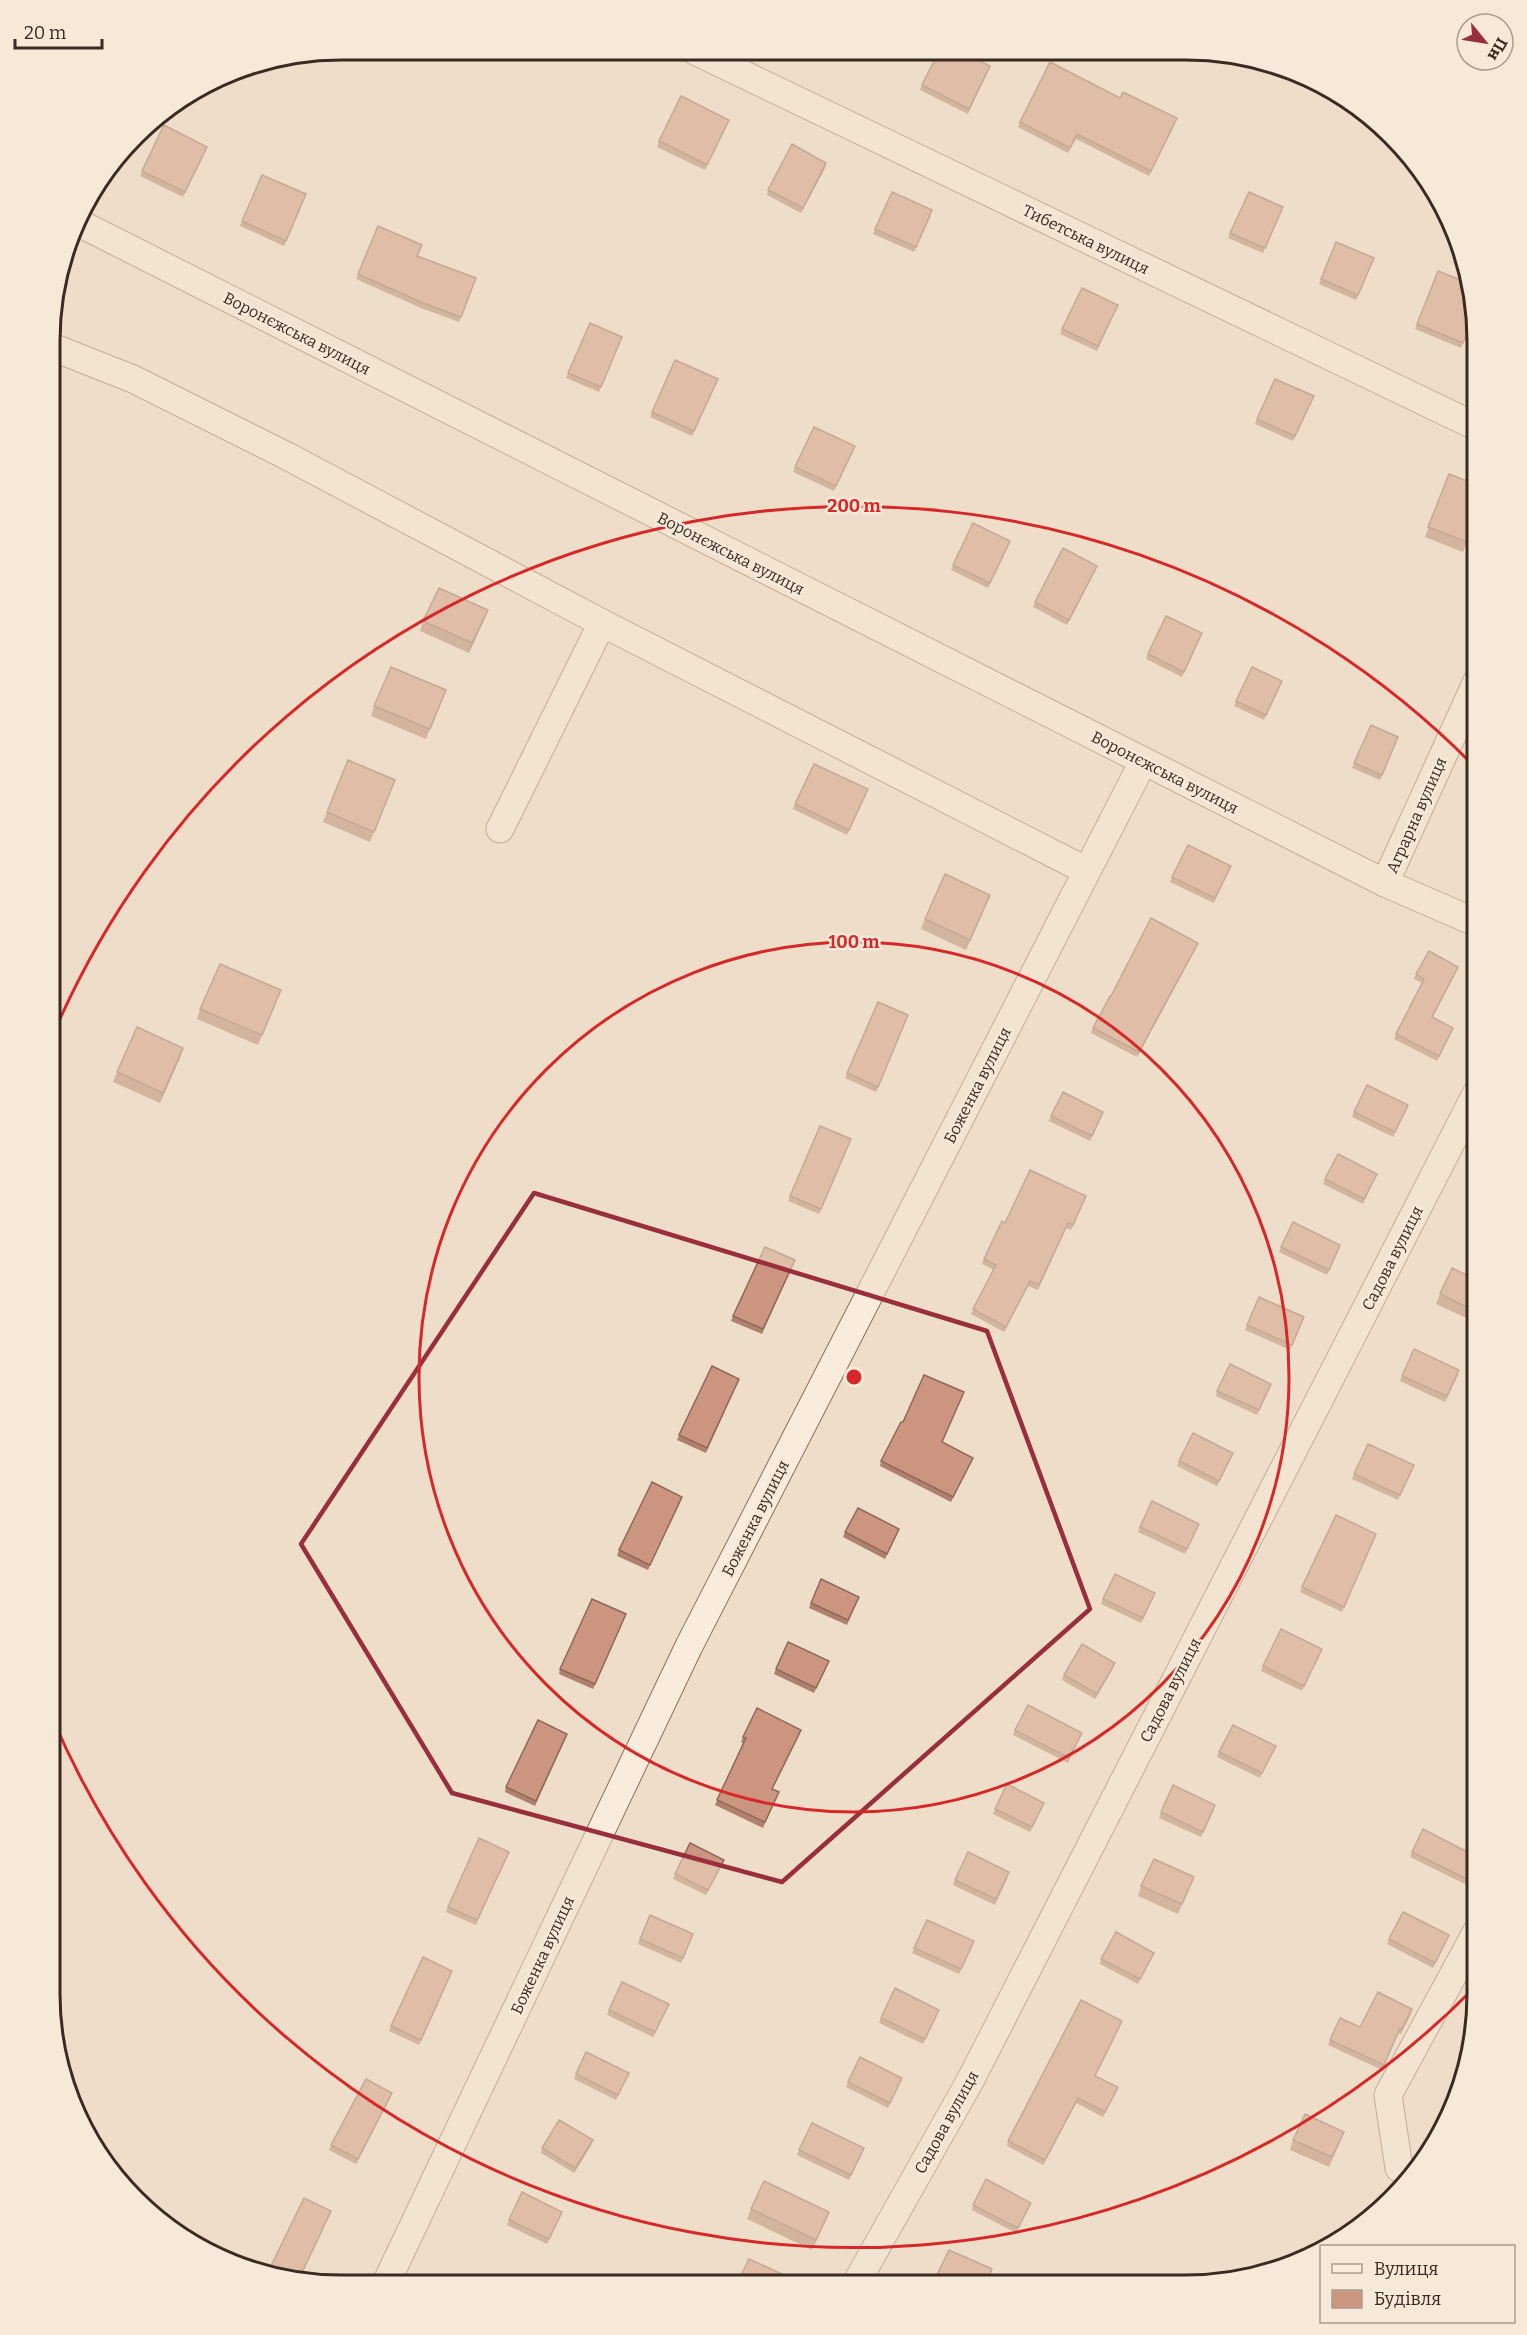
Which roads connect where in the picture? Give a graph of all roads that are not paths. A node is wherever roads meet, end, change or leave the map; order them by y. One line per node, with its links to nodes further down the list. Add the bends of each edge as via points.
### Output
1 (714, 60): 4 (street, Тибетська вулиця)
2 (85, 226): 7 (street, Воронєжська вулиця)
3 (60, 350): 5 (street, via 154,389)
4 (1467, 421)
5 (602, 623): 8 (street); 9 (street)
6 (1467, 703): 10 (street, Аграрна вулиця)
7 (1143, 762): 9 (street, Боженка вулиця); 10 (street, Воронєжська вулиця)
8 (500, 829)
9 (1086, 871): 15 (street, Боженка вулиця, via 689,1646)
10 (1385, 883): 11 (street, Воронєжська вулиця)
11 (1467, 919)
12 (1467, 1112): 16 (street, Садова вулиця, via 970,2081)
13 (1467, 1949): 14 (street, via 1388,2095 1399,2168)
14 (1404, 2171)
15 (390, 2275)
16 (860, 2275)

